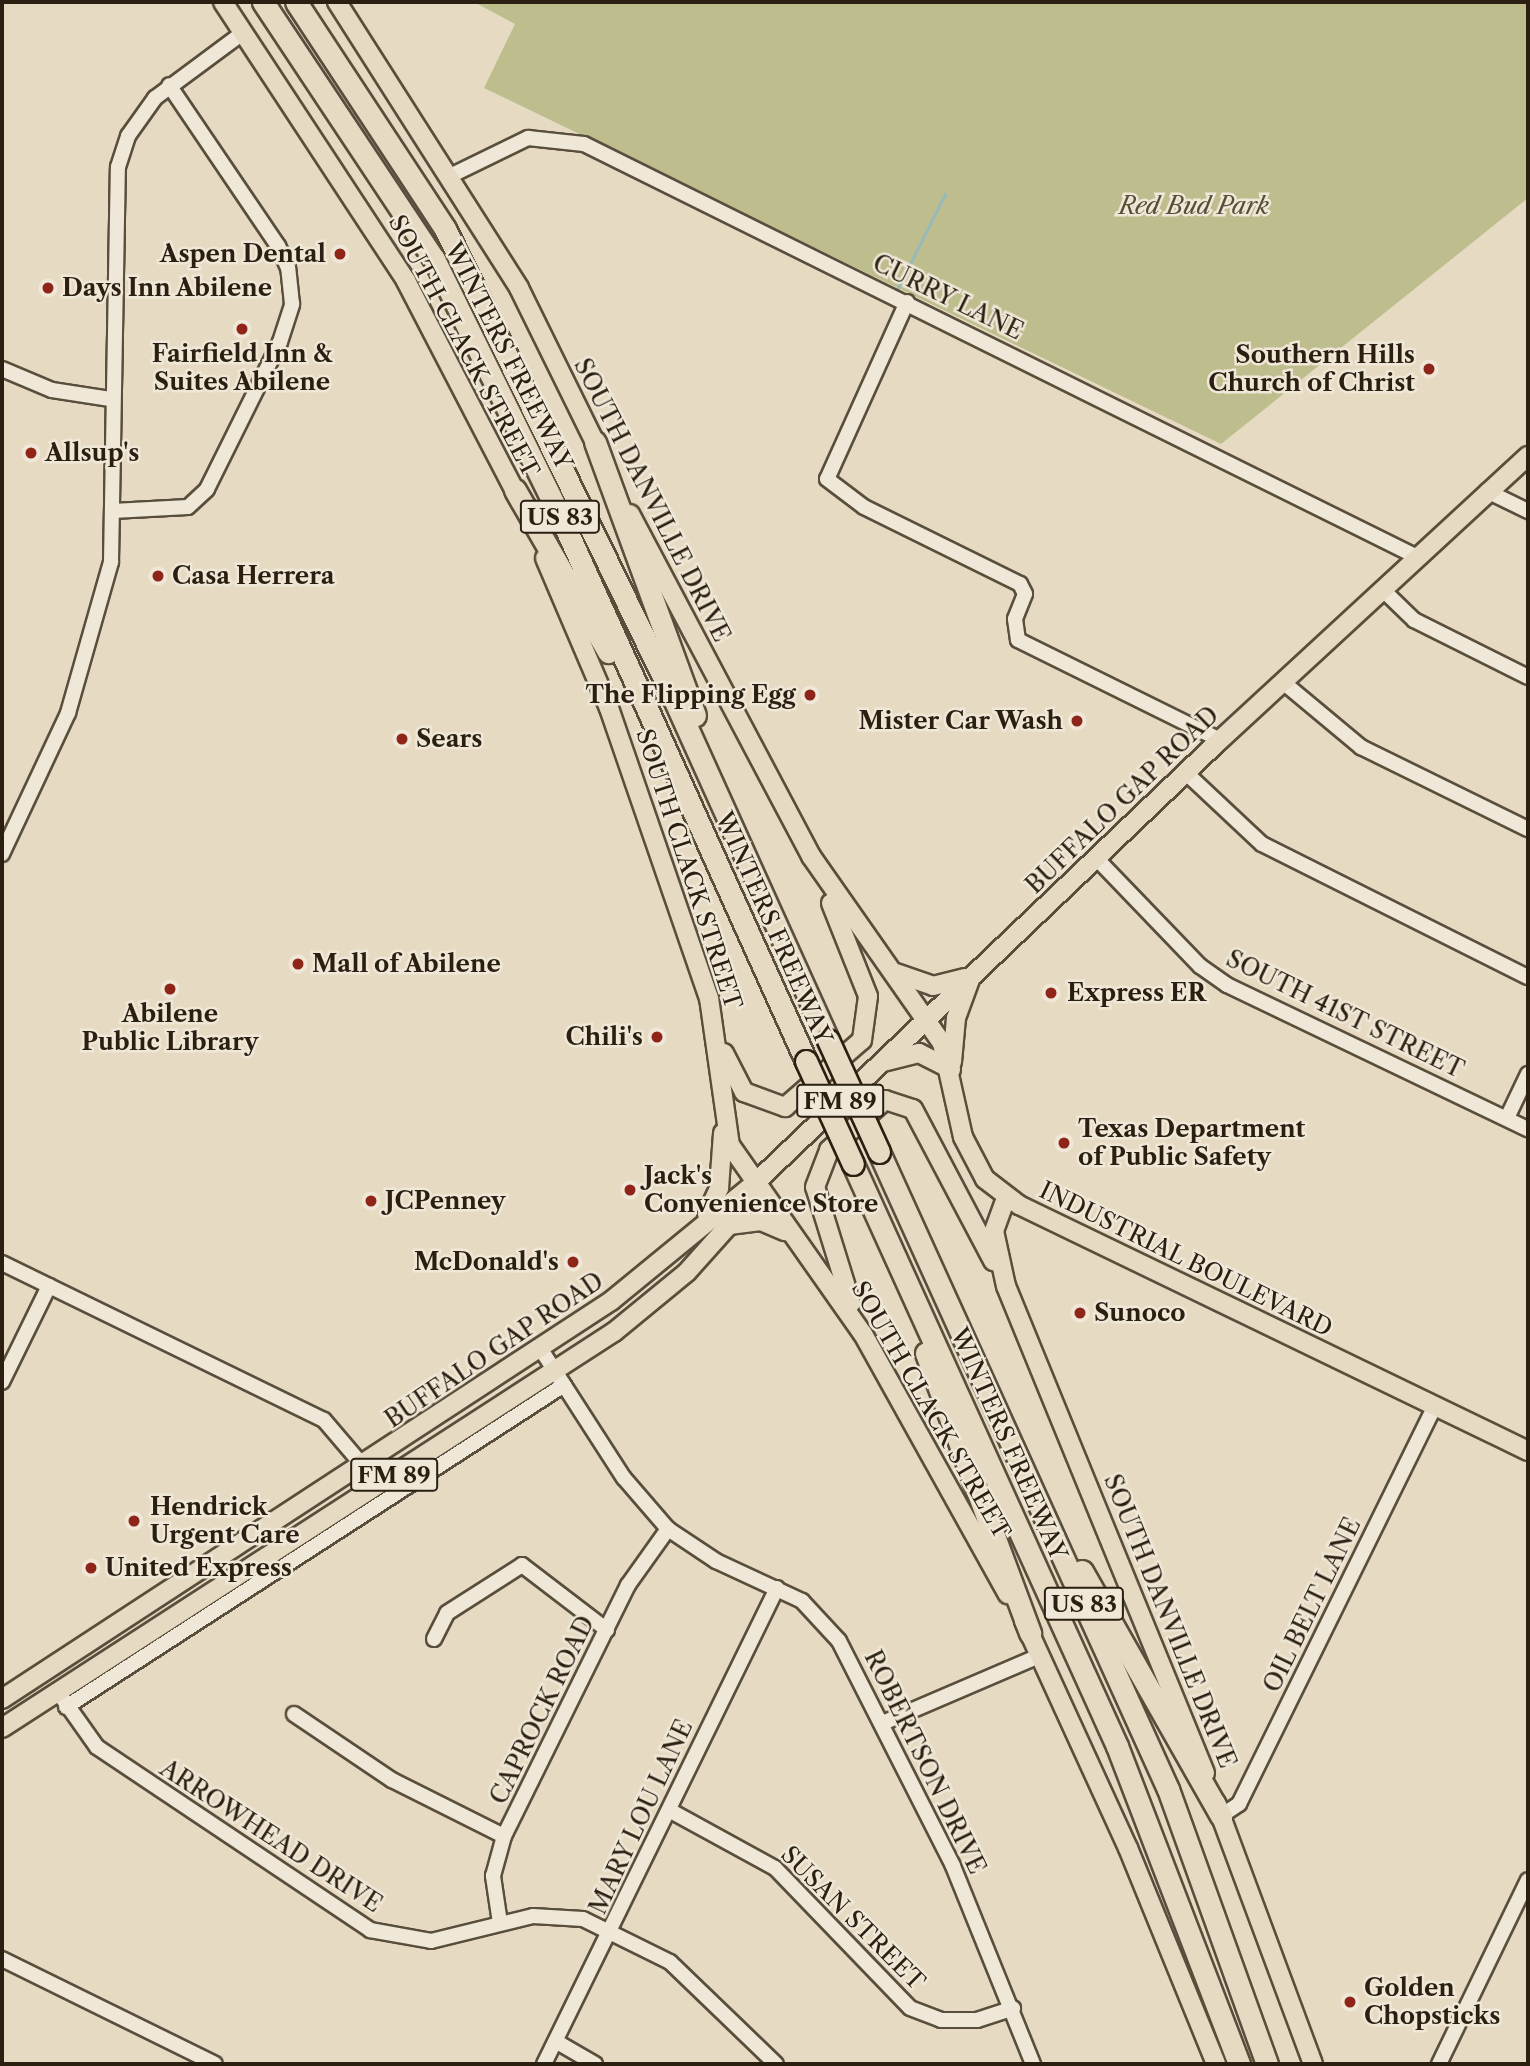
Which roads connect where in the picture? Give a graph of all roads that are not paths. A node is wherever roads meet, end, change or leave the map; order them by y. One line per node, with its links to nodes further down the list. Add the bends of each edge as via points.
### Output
1 (223, 2): 5 (main road, SOUTH CLACK STREET)
2 (264, 2): 22 (highway, WINTERS FREEWAY / US 83, via 434,259 566,529)
3 (296, 2): 28 (highway, WINTERS FREEWAY / US 83, via 445,229)
4 (337, 2): 7 (main road, SOUTH DANVILLE DRIVE)
5 (244, 32): 6 (street); 13 (main road, SOUTH CLACK STREET, via 406,281)
6 (169, 85): 10 (street, via 128,136 118,167); 16 (street, via 278,246 292,304 280,342 207,489 188,507)
7 (452, 175): 8 (street, CURRY LANE, via 528,138 584,144); 11 (main road, SOUTH DANVILLE DRIVE, via 519,288)
8 (907, 302): 17 (street, CURRY LANE); 21 (street, via 827,480 864,507 1020,584 1025,594 1016,619 1018,640)
9 (2, 369): 10 (street, via 51,390)
10 (110, 399): 16 (street)
11 (595, 442): 26 (main road, SOUTH DANVILLE DRIVE); 28 (highway)
12 (1528, 456): 14 (main road, BUFFALO GAP ROAD)
13 (515, 490): 22 (highway); 33 (main road, SOUTH CLACK STREET, via 609,708)
14 (1488, 491): 15 (street); 17 (main road, BUFFALO GAP ROAD)
15 (1528, 510)
16 (113, 511): 25 (street, via 111,562 91,645 55,744)
17 (1417, 557): 18 (main road, BUFFALO GAP ROAD)
18 (1382, 589): 19 (street, via 1414,620); 20 (main road, BUFFALO GAP ROAD)
19 (1528, 677)
20 (1283, 682): 21 (main road, BUFFALO GAP ROAD); 24 (street, via 1361,747)
21 (1220, 740): 23 (main road, BUFFALO GAP ROAD)
22 (666, 754): 42 (highway, WINTERS FREEWAY / US 83, bridge)
23 (1185, 772): 27 (main road, BUFFALO GAP ROAD); 31 (street, via 1262,844)
24 (1528, 830)
25 (2, 854)
26 (811, 856): 29 (main road, SOUTH DANVILLE DRIVE); 33 (main road, via 868,996 862,1040 785,1107 744,1092)
27 (1097, 859): 30 (main road, BUFFALO GAP ROAD); 37 (street, SOUTH 41ST STREET, via 1200,966 1227,985)
28 (758, 888): 56 (highway, WINTERS FREEWAY / US 83, bridge)
29 (885, 965): 30 (main road, via 906,980 933,986); 32 (main road, SOUTH DANVILLE DRIVE)
30 (970, 976): 32 (main road, BUFFALO GAP ROAD); 35 (main road, via 956,1018)
31 (1528, 977)
32 (925, 1017): 34 (main road, BUFFALO GAP ROAD / FM 89); 35 (main road, INDUSTRIAL BOULEVARD)
33 (717, 1030): 38 (main road, SOUTH CLACK STREET)
34 (878, 1063): 35 (main road, via 919,1053); 40 (main road, BUFFALO GAP ROAD / FM 89)
35 (951, 1069): 41 (main road, INDUSTRIAL BOULEVARD, via 967,1149 985,1179)
36 (1528, 1074): 37 (street)
37 (1507, 1118): 39 (street, SOUTH 41ST STREET)
38 (724, 1122): 40 (main road, SOUTH CLACK STREET); 43 (main road, via 719,1188)
39 (1528, 1129)
40 (754, 1184): 43 (main road, BUFFALO GAP ROAD / FM 89); 44 (main road, BUFFALO GAP ROAD / FM 89); 45 (main road, SOUTH CLACK STREET)
41 (1006, 1198): 48 (main road, SOUTH DANVILLE DRIVE, via 993,1231); 53 (main road, INDUSTRIAL BOULEVARD)
42 (878, 1219): 61 (highway); 84 (highway, WINTERS FREEWAY / US 83, via 1117,1746)
43 (703, 1220): 50 (main road, BUFFALO GAP ROAD / FM 89)
44 (729, 1226): 45 (main road, via 761,1221); 51 (main road, BUFFALO GAP ROAD / FM 89, via 643,1310)
45 (790, 1234): 49 (main road, SOUTH CLACK STREET)
46 (2, 1264): 47 (street)
47 (49, 1286): 52 (street); 55 (street, via 324,1420)
48 (1006, 1286): 49 (main road, via 919,1117 907,1103 885,1100 830,1150 815,1187 824,1229); 70 (main road, SOUTH DANVILLE DRIVE)
49 (863, 1334): 61 (main road, SOUTH CLACK STREET)
50 (542, 1351): 51 (street, ROBERTSON DRIVE); 55 (main road, BUFFALO GAP ROAD / FM 89)
51 (559, 1378): 57 (main road, BUFFALO GAP ROAD / FM 89); 58 (street, ROBERTSON DRIVE, via 624,1478); 65 (street)
52 (2, 1382)
53 (1434, 1406): 54 (main road, INDUSTRIAL BOULEVARD); 70 (street, OIL BELT LANE, via 1239,1804)
54 (1528, 1451)
55 (364, 1467): 57 (main road, via 366,1484); 64 (main road, BUFFALO GAP ROAD / FM 89)
56 (1028, 1481): 70 (highway); 85 (highway, WINTERS FREEWAY / US 83, via 1168,1788)
57 (354, 1501): 65 (main road, BUFFALO GAP ROAD / FM 89)
58 (667, 1529): 59 (street, ROBERTSON DRIVE); 60 (street, CAPROCK ROAD)
59 (777, 1588): 67 (street, ROBERTSON DRIVE, via 802,1601 839,1641); 69 (street, MARY LOU LANE)
60 (607, 1630): 62 (street, via 522,1565 447,1613); 71 (street, CAPROCK ROAD)
61 (1030, 1633): 63 (main road, SOUTH CLACK STREET)
62 (434, 1639)
63 (1041, 1655): 67 (street); 83 (main road, SOUTH CLACK STREET)
64 (2, 1699)
65 (62, 1699): 68 (main road, BUFFALO GAP ROAD / FM 89); 73 (street, ARROWHEAD DRIVE, via 97,1747 370,1930 422,1941)
66 (294, 1714): 71 (street, via 392,1780)
67 (885, 1722): 76 (street, ROBERTSON DRIVE)
68 (2, 1728)
69 (669, 1811): 74 (street, MARY LOU LANE); 76 (street, SUSAN STREET, via 775,1868 910,2008 941,2020 977,2020)
70 (1221, 1816): 86 (main road, SOUTH DANVILLE DRIVE)
71 (504, 1836): 73 (street, CAPROCK ROAD, via 493,1876)
72 (1528, 1880): 87 (street)
73 (500, 1923): 74 (street, ARROWHEAD DRIVE, via 558,1915)
74 (612, 1932): 77 (street, MARY LOU LANE); 81 (street, ARROWHEAD DRIVE, via 694,1979)
75 (2, 1959): 78 (street)
76 (1013, 2008): 82 (street, ROBERTSON DRIVE)
77 (556, 2042): 79 (street, MARY LOU LANE); 80 (street)
78 (215, 2064)
79 (544, 2064)
80 (595, 2064)
81 (776, 2064)
82 (1033, 2064)
83 (1216, 2064)
84 (1239, 2064)
85 (1268, 2064)
86 (1313, 2064)
87 (1439, 2064)

